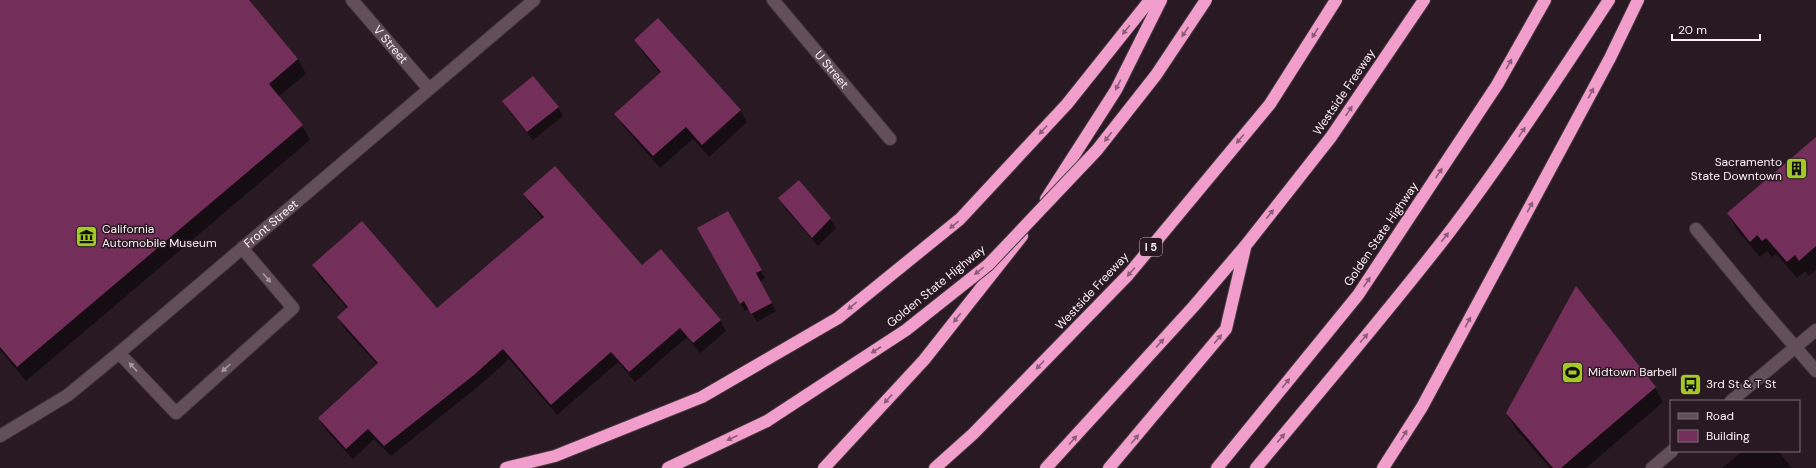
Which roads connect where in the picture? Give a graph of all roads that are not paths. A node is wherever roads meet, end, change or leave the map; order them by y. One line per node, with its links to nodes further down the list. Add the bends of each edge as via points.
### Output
1 (352, 0): 12 (street, V Street)
2 (534, 0): 12 (street, Front Street)
3 (773, 0): 13 (street, U Street)
4 (1150, 0): 24 (highway, one-way to 24, via 1067,104 960,219 838,318 702,397 555,456)
5 (1161, 0): 26 (highway, one-way to 26, via 1116,90 1028,228 924,360)
6 (1206, 0): 25 (highway, Golden State Highway, one-way to 25, bridge, via 1156,75 1097,150 988,264 906,330 767,422)
7 (1336, 0): 27 (highway, Westside Freeway / I 5, one-way to 27, via 1270,104 1128,275 973,434)
8 (1424, 0): 15 (highway, Westside Freeway, one-way to 8, via 1331,137)
9 (1545, 0): 30 (highway, Golden State Highway, one-way to 9, via 1358,295 1498,85)
10 (1609, 0): 31 (highway, one-way to 10, via 1448,234 1515,142)
11 (1638, 0): 32 (highway, one-way to 11, via 1422,407 1606,65)
12 (429, 89): 16 (street, Front Street)
13 (890, 140)
14 (1696, 229): 18 (street)
15 (1246, 245): 28 (highway, Westside Freeway, one-way to 15, via 1194,306); 29 (highway, one-way to 15, via 1226,329)
16 (242, 248): 19 (street, Front Street); 19 (street, one-way to 19, via 293,308 176,413)
17 (1816, 330): 18 (street)
18 (1795, 347): 20 (street); 21 (street)
19 (120, 353): 22 (street, Front Street, via 68,394)
20 (1816, 371)
21 (1732, 400)
22 (0, 436)
23 (1671, 452): 33 (street)
24 (506, 468)
25 (668, 468)
26 (824, 468)
27 (935, 468)
28 (1046, 468)
29 (1109, 468)
30 (1217, 468)
31 (1256, 468)
32 (1383, 468)
33 (1652, 468)

